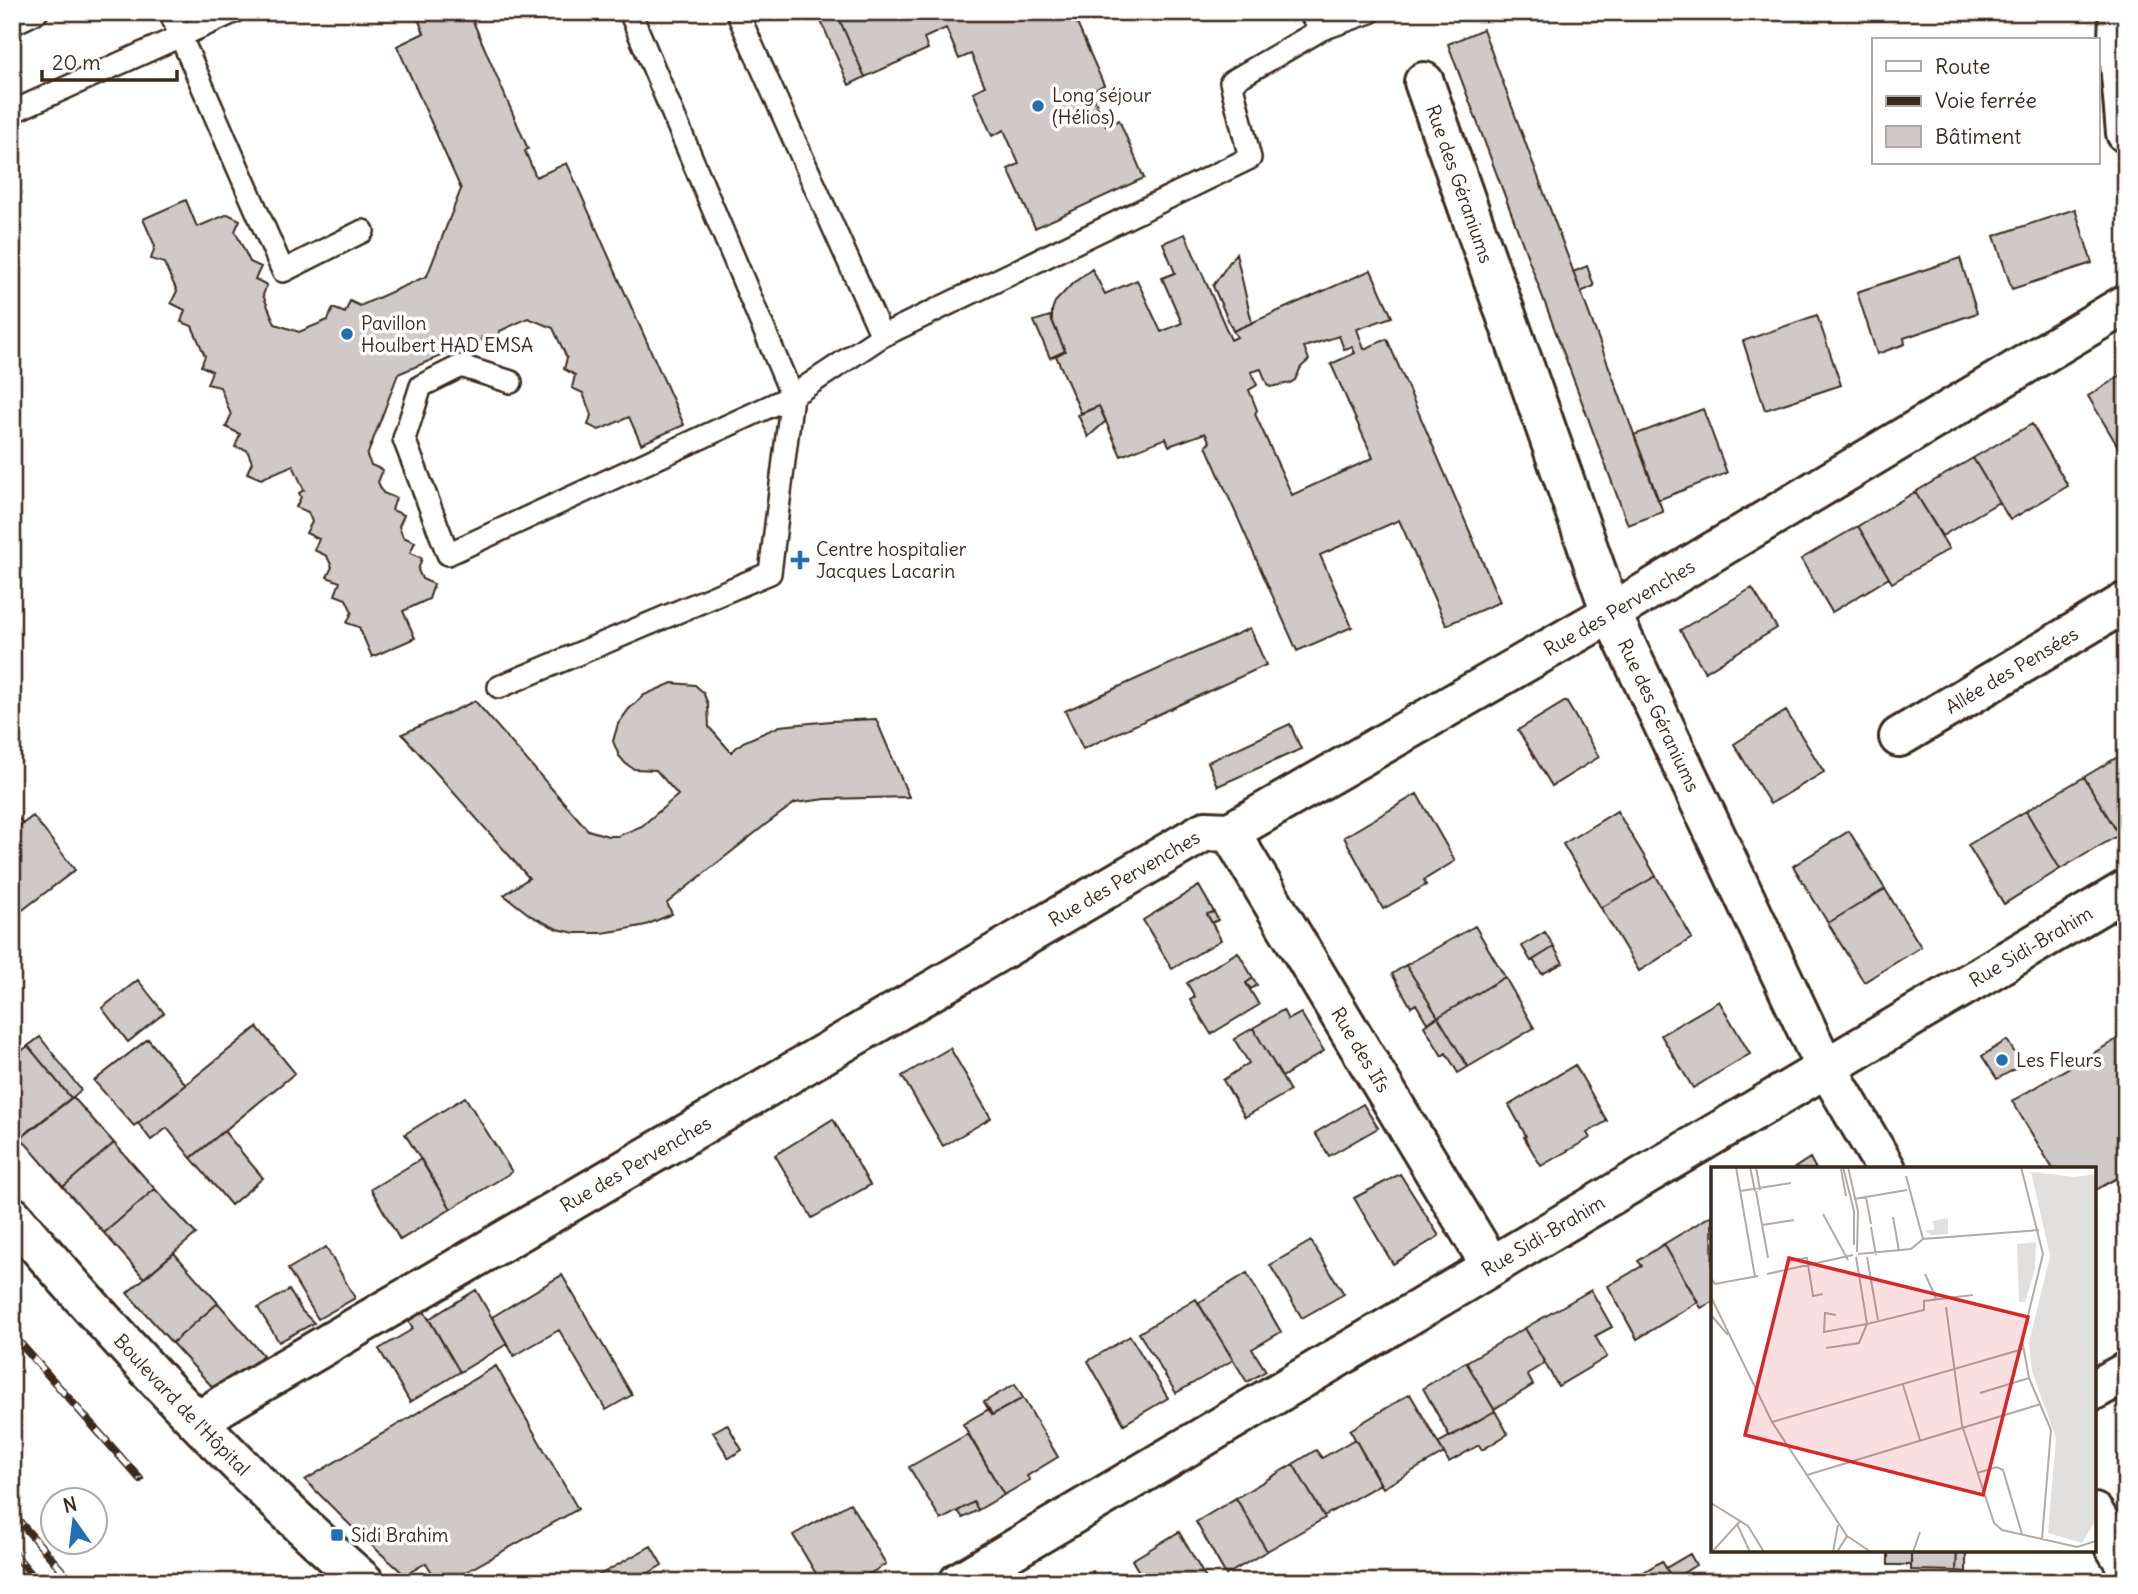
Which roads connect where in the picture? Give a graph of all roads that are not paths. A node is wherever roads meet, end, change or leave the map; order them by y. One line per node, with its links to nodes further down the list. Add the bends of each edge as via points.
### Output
1 (37, 12): 9 (lane)
2 (170, 12): 10 (lane)
3 (234, 12): 10 (lane)
4 (630, 12): 18 (lane)
5 (737, 12): 16 (lane)
6 (1370, 12): 8 (lane)
7 (2119, 12): 13 (street)
8 (1316, 21): 16 (lane, via 1231,82 1250,158)
9 (12, 24)
10 (181, 36): 12 (lane); 14 (lane, via 283,271)
11 (1424, 82): 20 (street, Rue des Géraniums)
12 (12, 112)
13 (2126, 134)
14 (363, 231)
15 (2126, 304): 20 (street, Rue des Pervenches)
16 (882, 336): 18 (lane)
17 (510, 382): 18 (lane, via 461,366 421,386 404,439 448,554)
18 (792, 396): 21 (lane, via 770,573)
19 (2126, 602): 22 (street, Allée des Pensées)
20 (1611, 613): 23 (street, Rue des Pervenches); 25 (street, Rue des Géraniums)
21 (499, 687)
22 (1899, 737)
23 (1230, 832): 28 (street, Rue des Ifs); 31 (street, Rue des Pervenches, via 1205,831)
24 (2126, 890): 25 (street, Rue Sidi-Brahim)
25 (1825, 1068): 26 (street, Rue des Géraniums); 28 (street, Rue Sidi-Brahim)
26 (1885, 1167)
27 (12, 1216): 31 (street, Boulevard de l'Hôpital)
28 (1491, 1266): 35 (street, Rue Sidi-Brahim)
29 (2126, 1372): 30 (street)
30 (2096, 1389)
31 (198, 1422): 34 (street, Boulevard de l'Hôpital)
32 (2096, 1516): 33 (street)
33 (2126, 1564)
34 (364, 1582)
35 (959, 1582)

